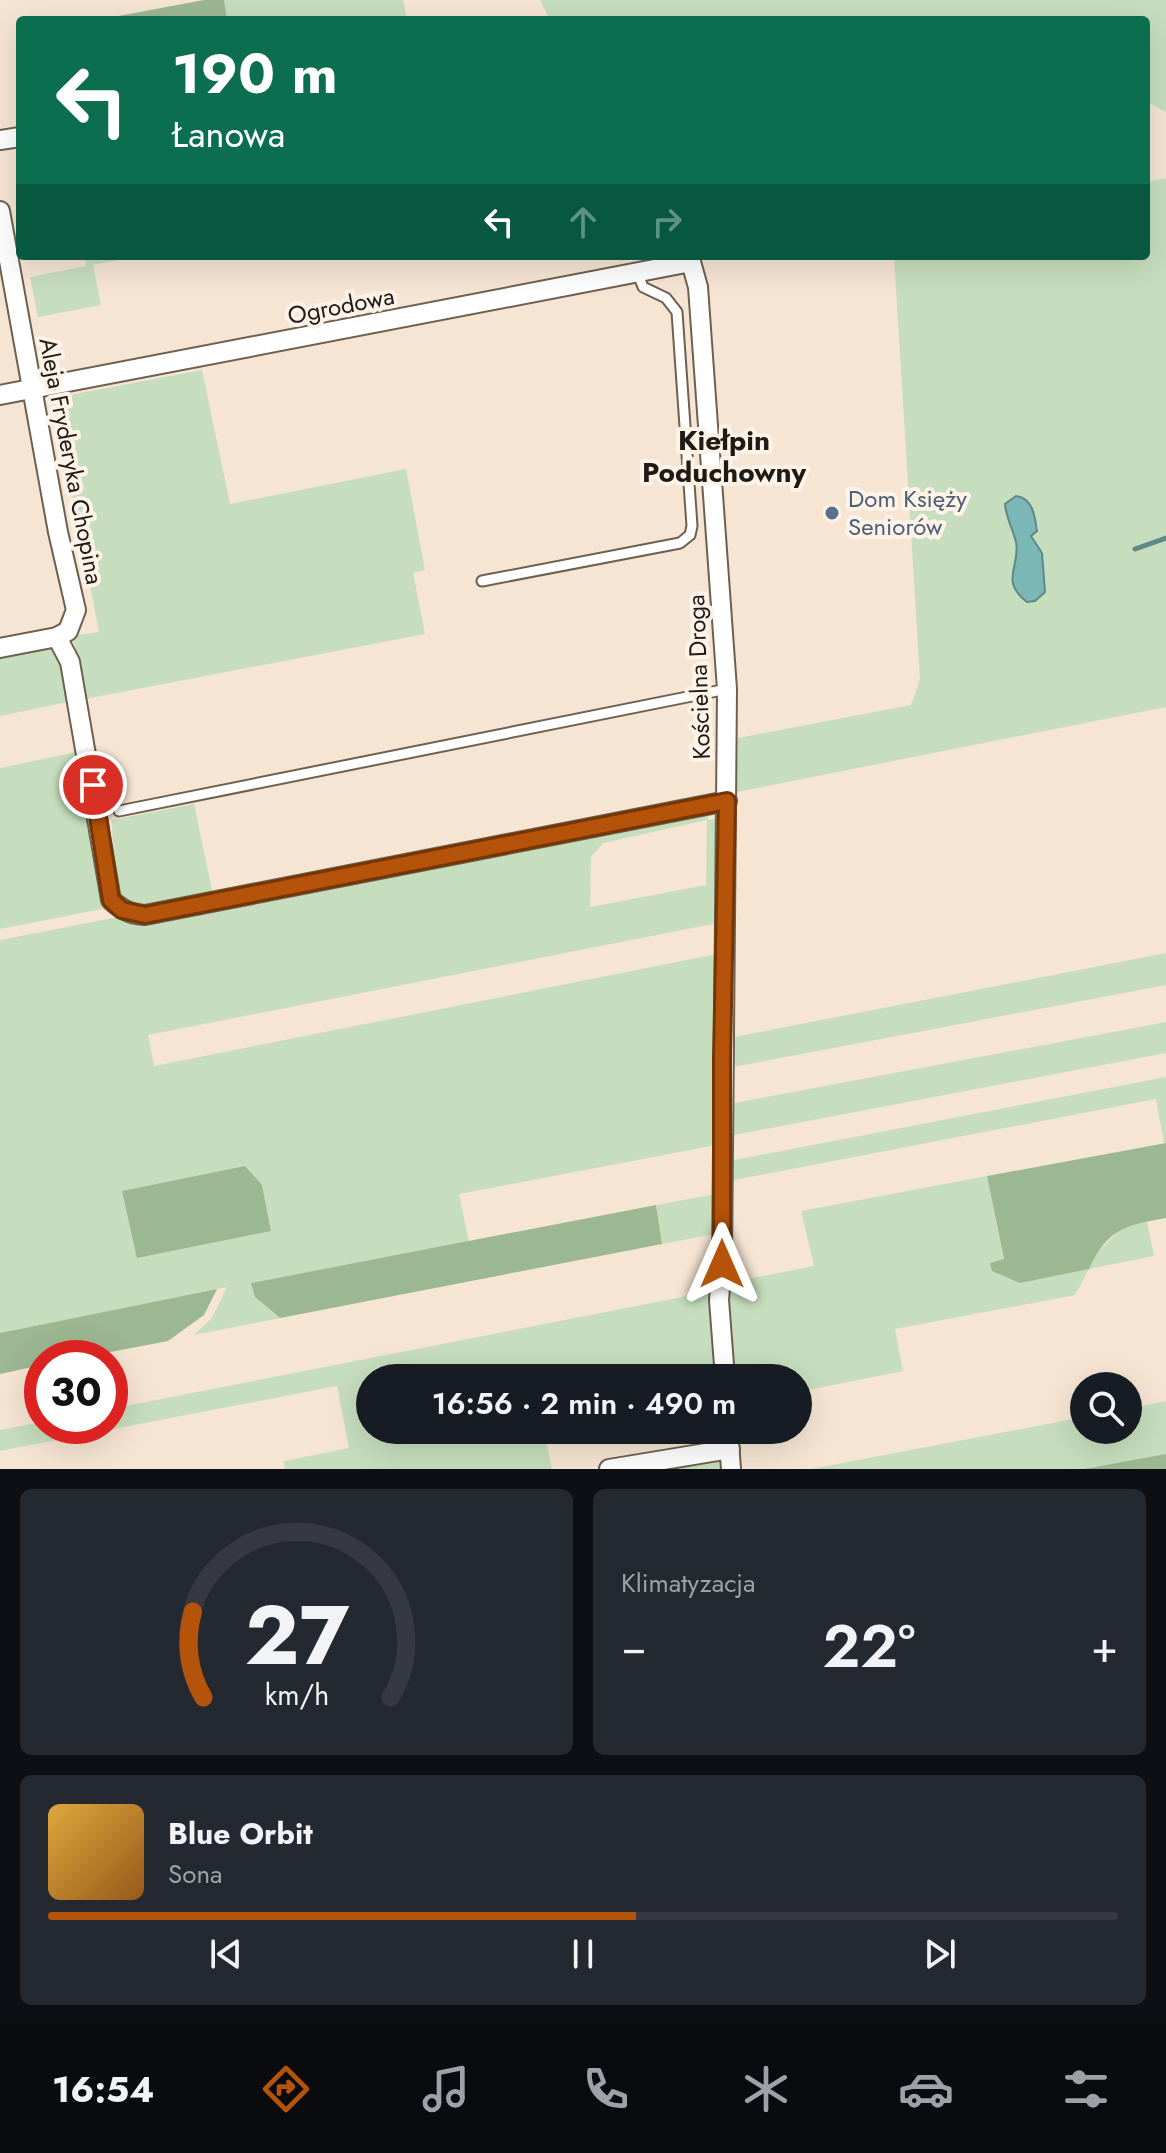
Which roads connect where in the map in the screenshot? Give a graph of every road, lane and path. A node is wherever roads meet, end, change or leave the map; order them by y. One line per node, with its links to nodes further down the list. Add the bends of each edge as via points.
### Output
1 (0, 211): 4 (street, Aleja Fryderyka Chopina)
2 (691, 262): 3 (street, Ogrodowa); 9 (street, Kościelna Droga, via 698,287)
3 (638, 274): 4 (street, Ogrodowa); 6 (lane, via 643,287 666,298 677,312 690,535 680,543)
4 (32, 389): 5 (street, Ogrodowa); 7 (street, Aleja Fryderyka Chopina, via 76,610 68,631)
5 (0, 395)
6 (482, 581)
7 (57, 637): 8 (street); 10 (street, via 70,662 111,900 122,910 145,915)
8 (0, 648)
9 (727, 689): 10 (street, Kościelna Droga); 11 (lane)
10 (727, 801): 12 (street, Kościelna Droga, via 719,1300)
11 (119, 811)
12 (724, 1364)
13 (729, 1444): 14 (street)
14 (730, 1449): 15 (street); 16 (street)
15 (609, 1469)
16 (731, 1469)

